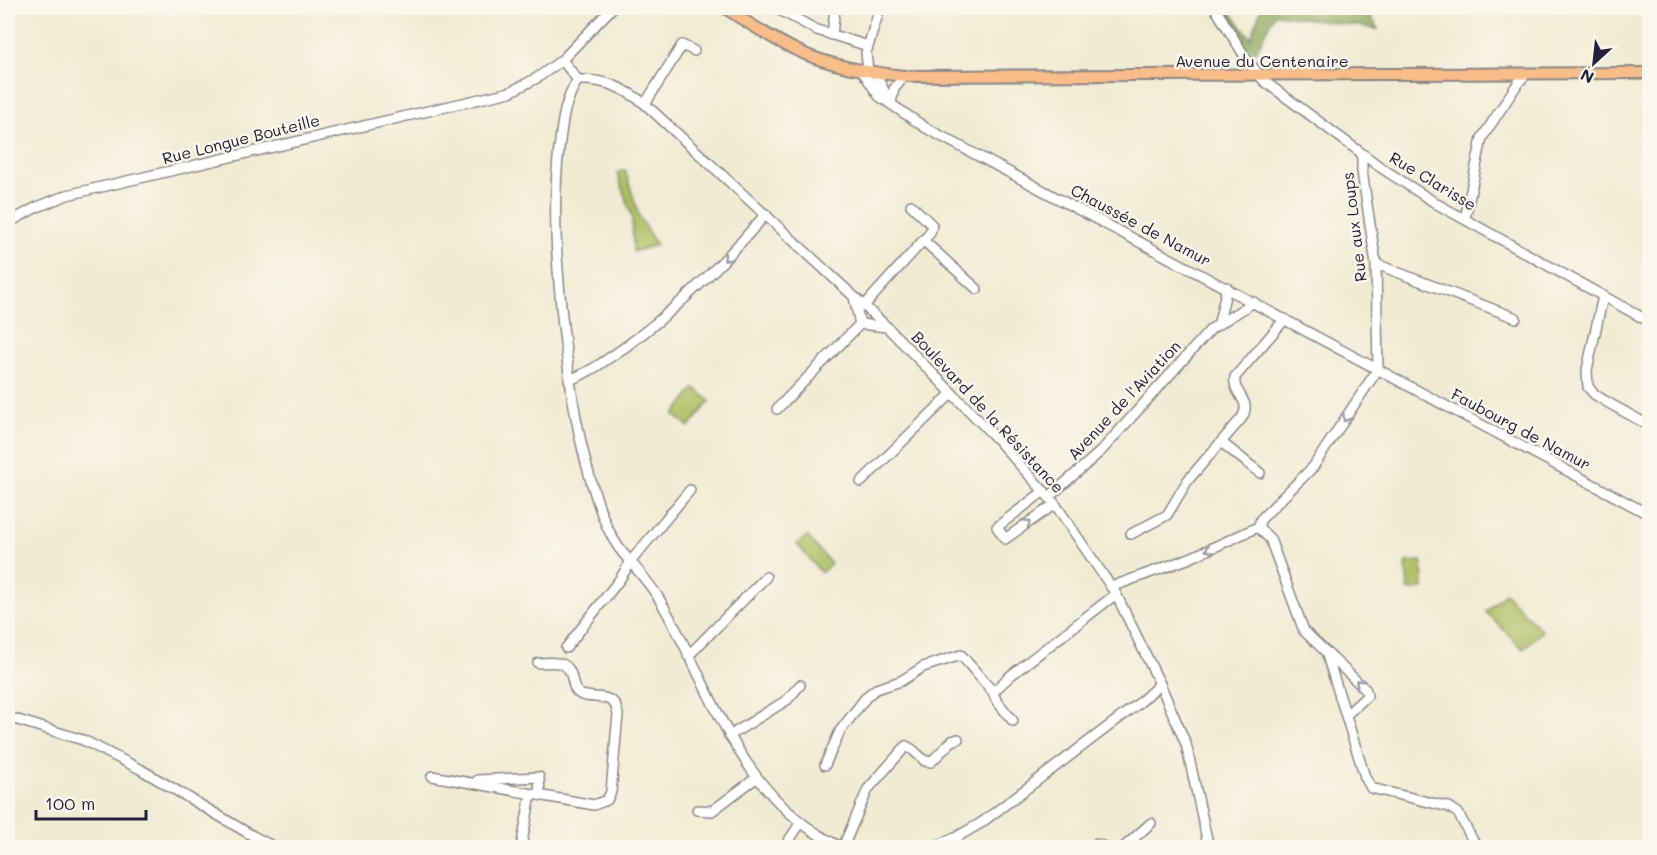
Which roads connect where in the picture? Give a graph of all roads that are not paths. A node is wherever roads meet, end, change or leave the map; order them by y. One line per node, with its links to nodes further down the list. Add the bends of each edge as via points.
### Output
1 (612, 8): 10 (street)
2 (725, 8): 11 (main road, Avenue du Centenaire, via 799,51)
3 (776, 8): 7 (street)
4 (835, 8): 7 (street)
5 (880, 8): 8 (street)
6 (1215, 8): 15 (street, Rue Clarisse)
7 (832, 35): 8 (street)
8 (868, 46): 11 (street)
9 (694, 51): 17 (street, via 682,45)
10 (562, 60): 16 (street); 23 (street, Rue Longue Bouteille, via 510,92 67,195)
11 (868, 71): 14 (main road, Avenue du Centenaire); 18 (street); 18 (street, Chaussée de Namur, via 879,96)
12 (1650, 73): 13 (main road, Avenue du Centenaire)
13 (1526, 74): 15 (main road, Avenue du Centenaire); 22 (street, via 1482,138)
14 (904, 76): 15 (main road, Avenue du Centenaire); 18 (street, via 894,89)
15 (1259, 76): 19 (street, Rue Clarisse)
16 (578, 81): 17 (street, Boulevard de la Résistance, via 615,85); 39 (street, via 569,93 565,110 555,183 556,245)
17 (645, 104): 21 (street, Boulevard de la Résistance)
18 (891, 105): 26 (street, Chaussée de Namur)
19 (1362, 154): 22 (street, Rue Clarisse, via 1412,189); 25 (street, Rue aux Loups)
20 (911, 205): 24 (street, via 932,225)
21 (765, 214): 29 (street, Boulevard de la Résistance); 39 (street, one-way to 39, via 670,311 607,360)
22 (1466, 219): 28 (street, Rue Clarisse)
23 (8, 223)
24 (924, 241): 27 (street); 31 (street)
25 (1376, 264): 32 (street); 38 (street, Rue aux Loups)
26 (1227, 287): 30 (street, Chaussée de Namur); 34 (street, Avenue de l'Aviation)
27 (977, 289)
28 (1603, 296): 35 (street, Rue Clarisse); 42 (street, via 1587,370 1588,387)
29 (854, 297): 31 (street, Boulevard de la Résistance); 36 (street)
30 (1254, 302): 33 (street, Chaussée de Namur); 34 (street, Avenue de l'Aviation)
31 (864, 306): 37 (street, Boulevard de la Résistance)
32 (1516, 318)
33 (1285, 320): 38 (street, Chaussée de Namur); 43 (street, via 1235,377 1245,412)
34 (1219, 322): 47 (street, Avenue de l'Aviation, via 1101,451)
35 (1650, 322)
36 (860, 324): 37 (street); 41 (street)
37 (887, 327): 40 (street, Boulevard de la Résistance)
38 (1378, 369): 48 (street, Faubourg de Namur); 49 (street, one-way to 49, via 1317,462 1261,519)
39 (569, 380): 51 (street, via 597,503 612,538)
40 (952, 393): 45 (street); 47 (street, Boulevard de la Résistance)
41 (777, 409)
42 (1650, 426)
43 (1221, 442): 44 (street); 50 (street, via 1188,480 1167,514)
44 (1260, 473)
45 (861, 482)
46 (690, 490): 51 (street)
47 (1049, 497): 47 (street, one-way to 47, via 997,527 1005,539); 53 (street, Boulevard de la Résistance)
48 (1650, 515)
49 (1258, 527): 53 (street, one-way to 53, via 1190,558 1127,580); 55 (street, via 1270,539 1304,631)
50 (1131, 534)
51 (631, 561): 54 (street); 56 (street, via 660,600)
52 (766, 577): 56 (street)
53 (1114, 591): 58 (street, Boulevard de la Résistance); 60 (street)
54 (566, 648)
55 (1326, 652): 61 (street); 61 (street, one-way to 55, via 1367,696 1366,690)
56 (688, 656): 64 (street)
57 (538, 663): 70 (street, via 569,668 577,691 611,700 618,714 612,792 607,800 594,805)
58 (1161, 684): 78 (street, via 981,823); 82 (street, Boulevard de la Résistance, via 1186,744)
59 (800, 685): 64 (street, via 787,700)
60 (993, 692): 63 (street); 66 (street, via 961,654 923,667 867,696 840,732)
61 (1346, 715): 83 (street, via 1371,788 1449,807 1458,813)
62 (8, 717): 75 (street, via 84,740)
63 (1013, 721)
64 (729, 736): 68 (street)
65 (958, 740): 74 (street, via 952,741 931,762 906,746 867,789)
66 (825, 765)
67 (432, 777): 69 (street)
68 (756, 778): 71 (street, via 712,811); 72 (street)
69 (473, 784): 70 (street); 70 (street, via 478,780 539,777)
70 (535, 794): 76 (street)
71 (697, 810)
72 (801, 822): 74 (street); 77 (street)
73 (1151, 823): 81 (street)
74 (843, 847)
75 (276, 848)
76 (521, 848)
77 (784, 848)
78 (931, 848)
79 (1092, 848): 80 (street, via 1097,844)
80 (1107, 848)
81 (1124, 848)
82 (1209, 848)
83 (1477, 848)

